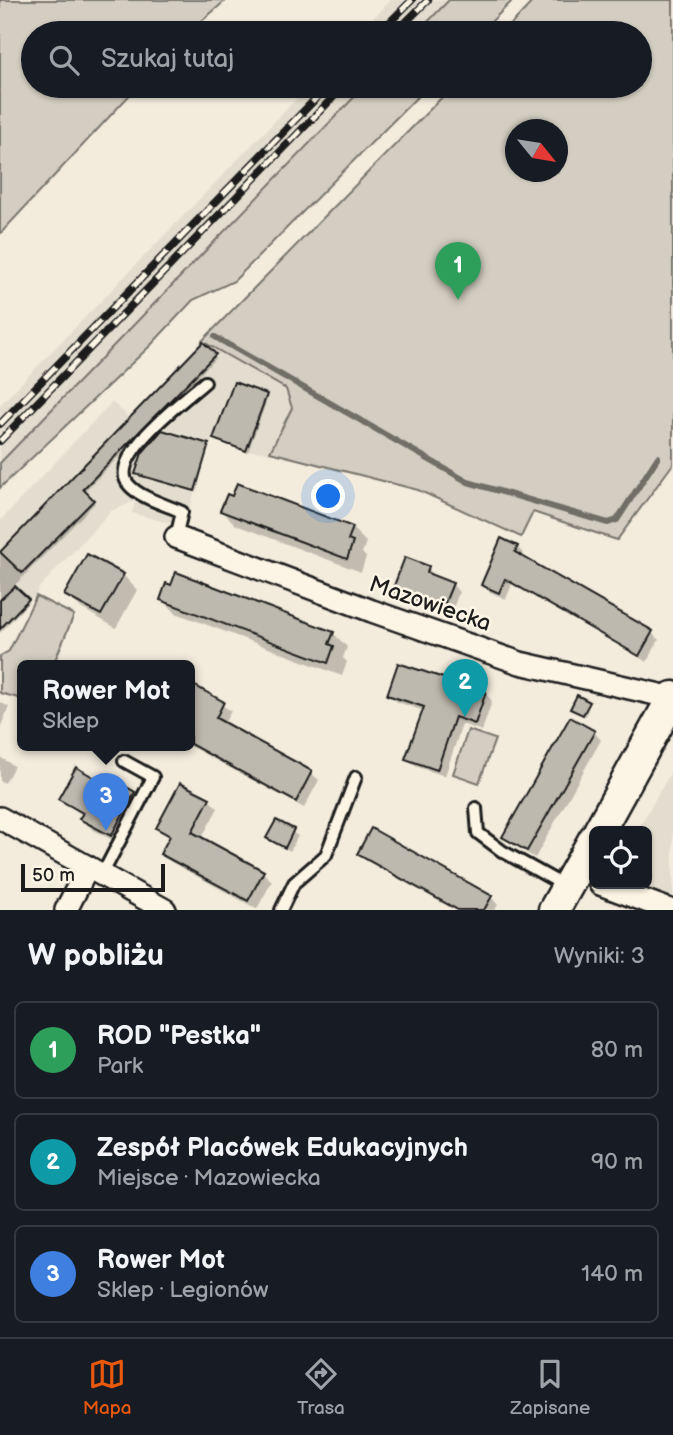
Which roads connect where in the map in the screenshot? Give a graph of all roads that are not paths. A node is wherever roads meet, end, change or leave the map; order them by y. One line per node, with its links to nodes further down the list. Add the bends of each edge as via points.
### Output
1 (205, 382): 2 (lane, via 145,436 125,461 128,484 182,512)
2 (176, 537): 3 (street, Mazowiecka, via 520,663)
3 (673, 698): 8 (main road)
4 (124, 761): 10 (lane, via 153,777)
5 (356, 777): 14 (lane, via 326,855 294,883)
6 (476, 808): 11 (lane, via 478,833 502,851)
7 (0, 818): 10 (street)
8 (602, 826)
9 (589, 854): 11 (main road)
10 (95, 871): 12 (street); 13 (street)
11 (578, 887): 15 (street)
12 (66, 910)
13 (165, 910)
14 (281, 910)
15 (670, 910)

